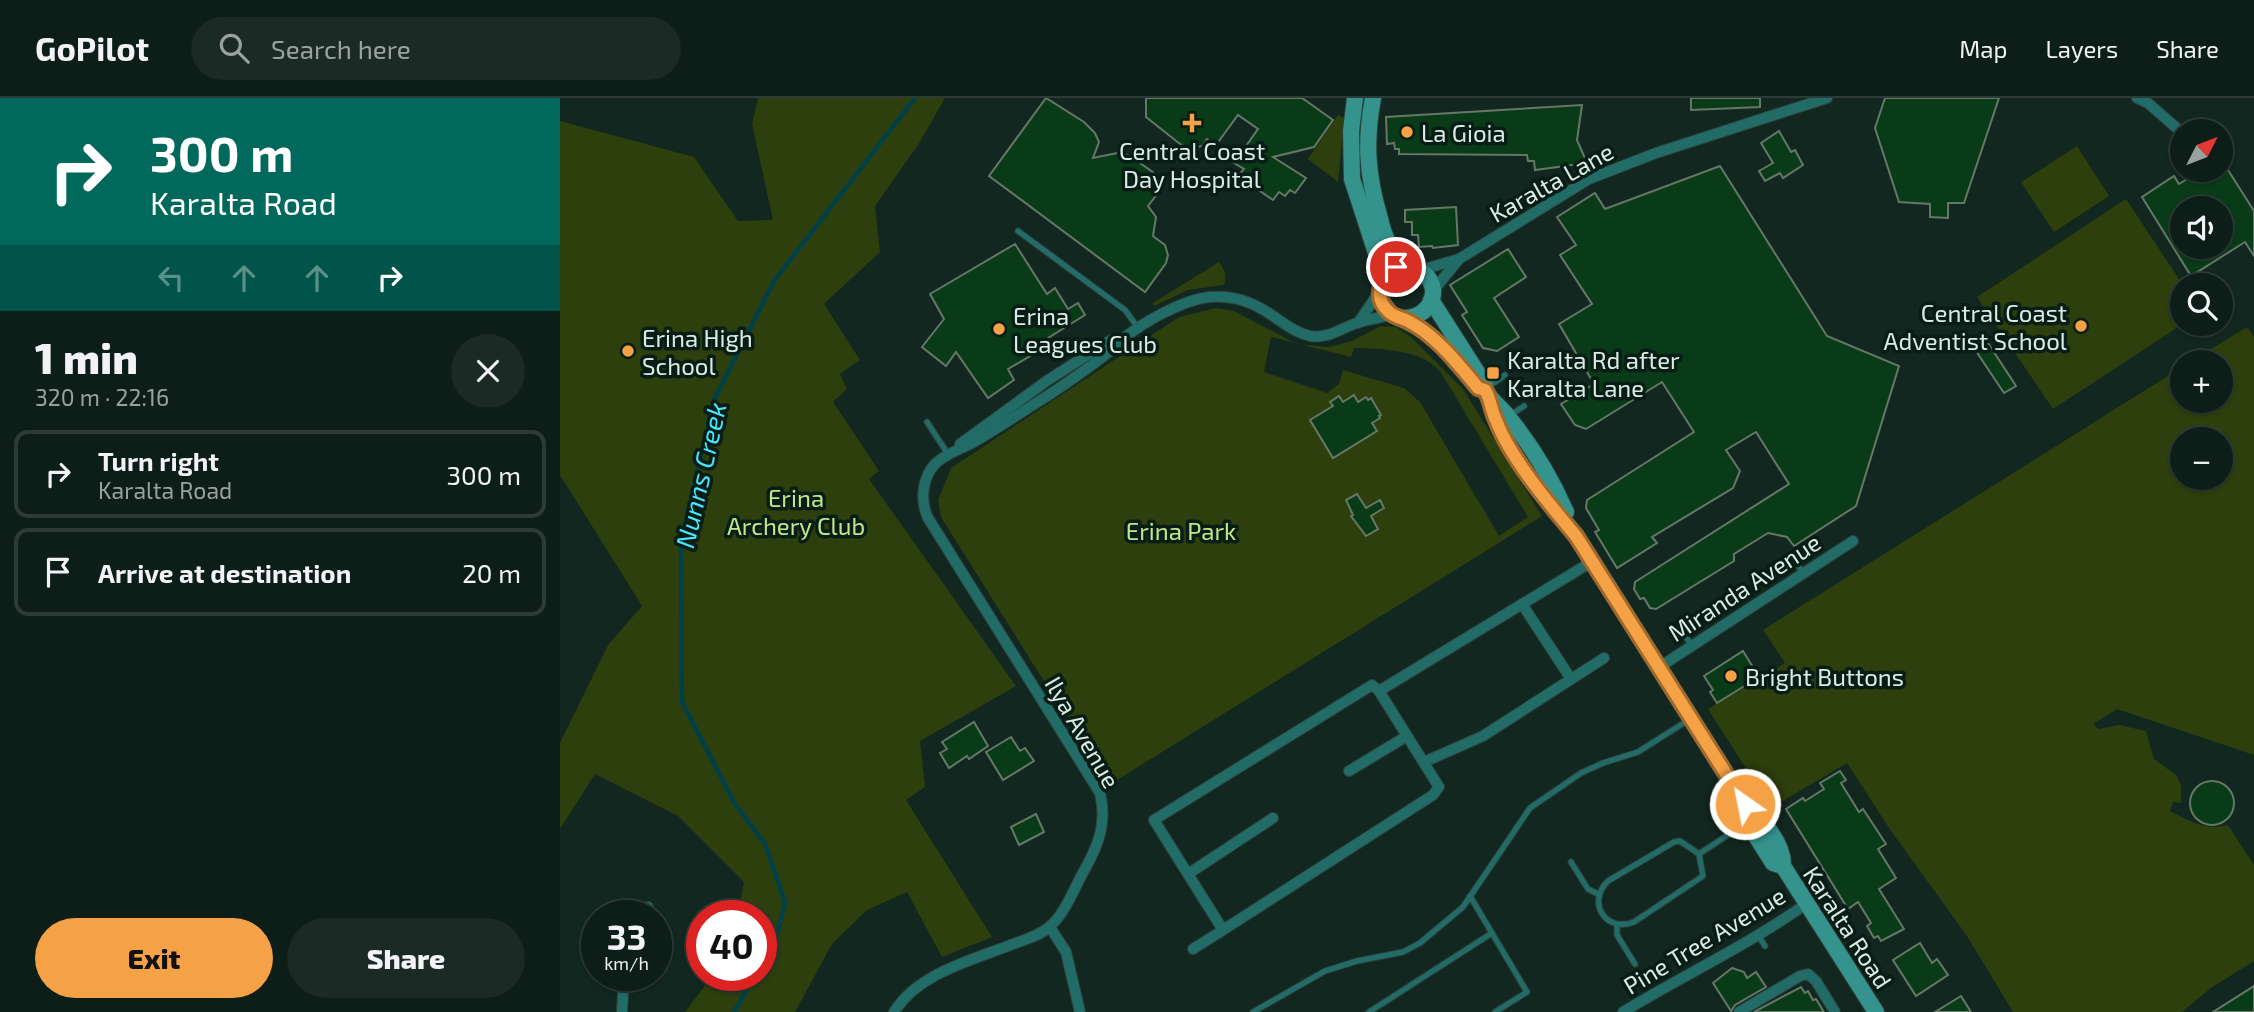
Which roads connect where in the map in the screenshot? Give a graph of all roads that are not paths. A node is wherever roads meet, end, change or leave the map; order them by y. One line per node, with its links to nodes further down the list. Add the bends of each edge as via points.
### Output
1 (1355, 98): 9 (street, via 1352,179 1378,259)
2 (1373, 98): 8 (street, Karalta Road, via 1366,154 1372,193 1387,241)
3 (1826, 98): 7 (street, Karalta Lane, via 1590,179)
4 (2137, 98): 5 (street)
5 (2170, 122)
6 (1018, 231): 13 (lane, via 1125,310)
7 (1459, 259): 8 (street, Karalta Lane); 10 (street, Karalta Lane)
8 (1415, 267): 9 (street, via 1402,265 1390,271); 10 (street, Karalta Road, via 1427,275)
9 (1380, 286): 11 (street, via 1381,300); 12 (street)
10 (1432, 295): 11 (street, via 1423,313); 15 (street, Karalta Road)
11 (1396, 316): 12 (street, Ilya Avenue); 15 (street, Karalta Road, via 1439,343 1478,388)
12 (1358, 323): 13 (street, Ilya Avenue, via 1329,336 1309,336 1241,298 1225,296 1182,304)
13 (1139, 328): 19 (street, Ilya Avenue, via 1032,406)
14 (1505, 375): 15 (lane)
15 (1487, 391): 17 (street, Karalta Road); 20 (street, Karalta Road, via 1495,420 1514,452)
16 (1524, 406): 17 (lane)
17 (1508, 416): 20 (street, Karalta Road, via 1550,483)
18 (927, 422): 19 (lane)
19 (952, 451): 47 (street, Ilya Avenue, via 926,477 925,510 1101,798 1102,829 1097,847)
20 (1576, 536): 23 (street, Karalta Road)
21 (1853, 541): 24 (street, Miranda Avenue)
22 (1793, 558): 24 (lane)
23 (1592, 561): 25 (street); 29 (street, Karalta Road)
24 (1803, 573): 27 (street, Miranda Avenue)
25 (1522, 604): 30 (street); 31 (street)
26 (1682, 631): 27 (lane)
27 (1692, 646): 29 (street, Miranda Avenue)
28 (1604, 658): 30 (street)
29 (1658, 668): 32 (street, Karalta Road)
30 (1571, 679): 34 (street, via 1483,736)
31 (1379, 691): 33 (street); 42 (street, via 1372,685 1154,820)
32 (1690, 719): 36 (street, Karalta Road); 44 (lane, via 1638,752 1581,773 1530,808)
33 (1407, 736): 34 (street); 35 (street)
34 (1424, 762): 48 (street, via 1439,787 1433,795)
35 (1349, 771)
36 (1745, 804): 38 (street, Karalta Road); 41 (street, Karalta Road, via 1777,845)
37 (1273, 818): 42 (street)
38 (1747, 822): 39 (lane); 41 (street, Karalta Road, via 1773,863)
39 (1699, 854): 43 (lane, via 1686,843 1674,842 1608,881); 46 (lane, via 1703,876 1699,881 1634,922)
40 (1571, 862): 43 (lane, via 1588,889)
41 (1783, 866): 45 (street, Karalta Road)
42 (1188, 874): 48 (street)
43 (1598, 894): 46 (lane, via 1599,907)
44 (1469, 896): 49 (lane); 58 (lane, via 1463,907 1420,943 1403,952 1340,965)
45 (1806, 904): 50 (street, Pine Tree Avenue); 64 (street, Karalta Road)
46 (1617, 925): 53 (lane)
47 (1050, 927): 56 (street, via 945,971 910,992); 57 (street, via 1066,952)
48 (1223, 930): 52 (street)
49 (1492, 933): 59 (lane); 60 (lane, via 1527,992)
50 (1758, 935): 51 (lane); 61 (street, Pine Tree Avenue)
51 (1765, 946)
52 (1193, 949)
53 (1635, 964)
54 (623, 991): 55 (street)
55 (622, 1012)
56 (894, 1012)
57 (1080, 1012)
58 (1253, 1012)
59 (1369, 1012)
60 (1495, 1012)
61 (1623, 1012)
62 (1739, 1012): 63 (street, via 1808,974)
63 (1836, 1012)
64 (1876, 1012)

